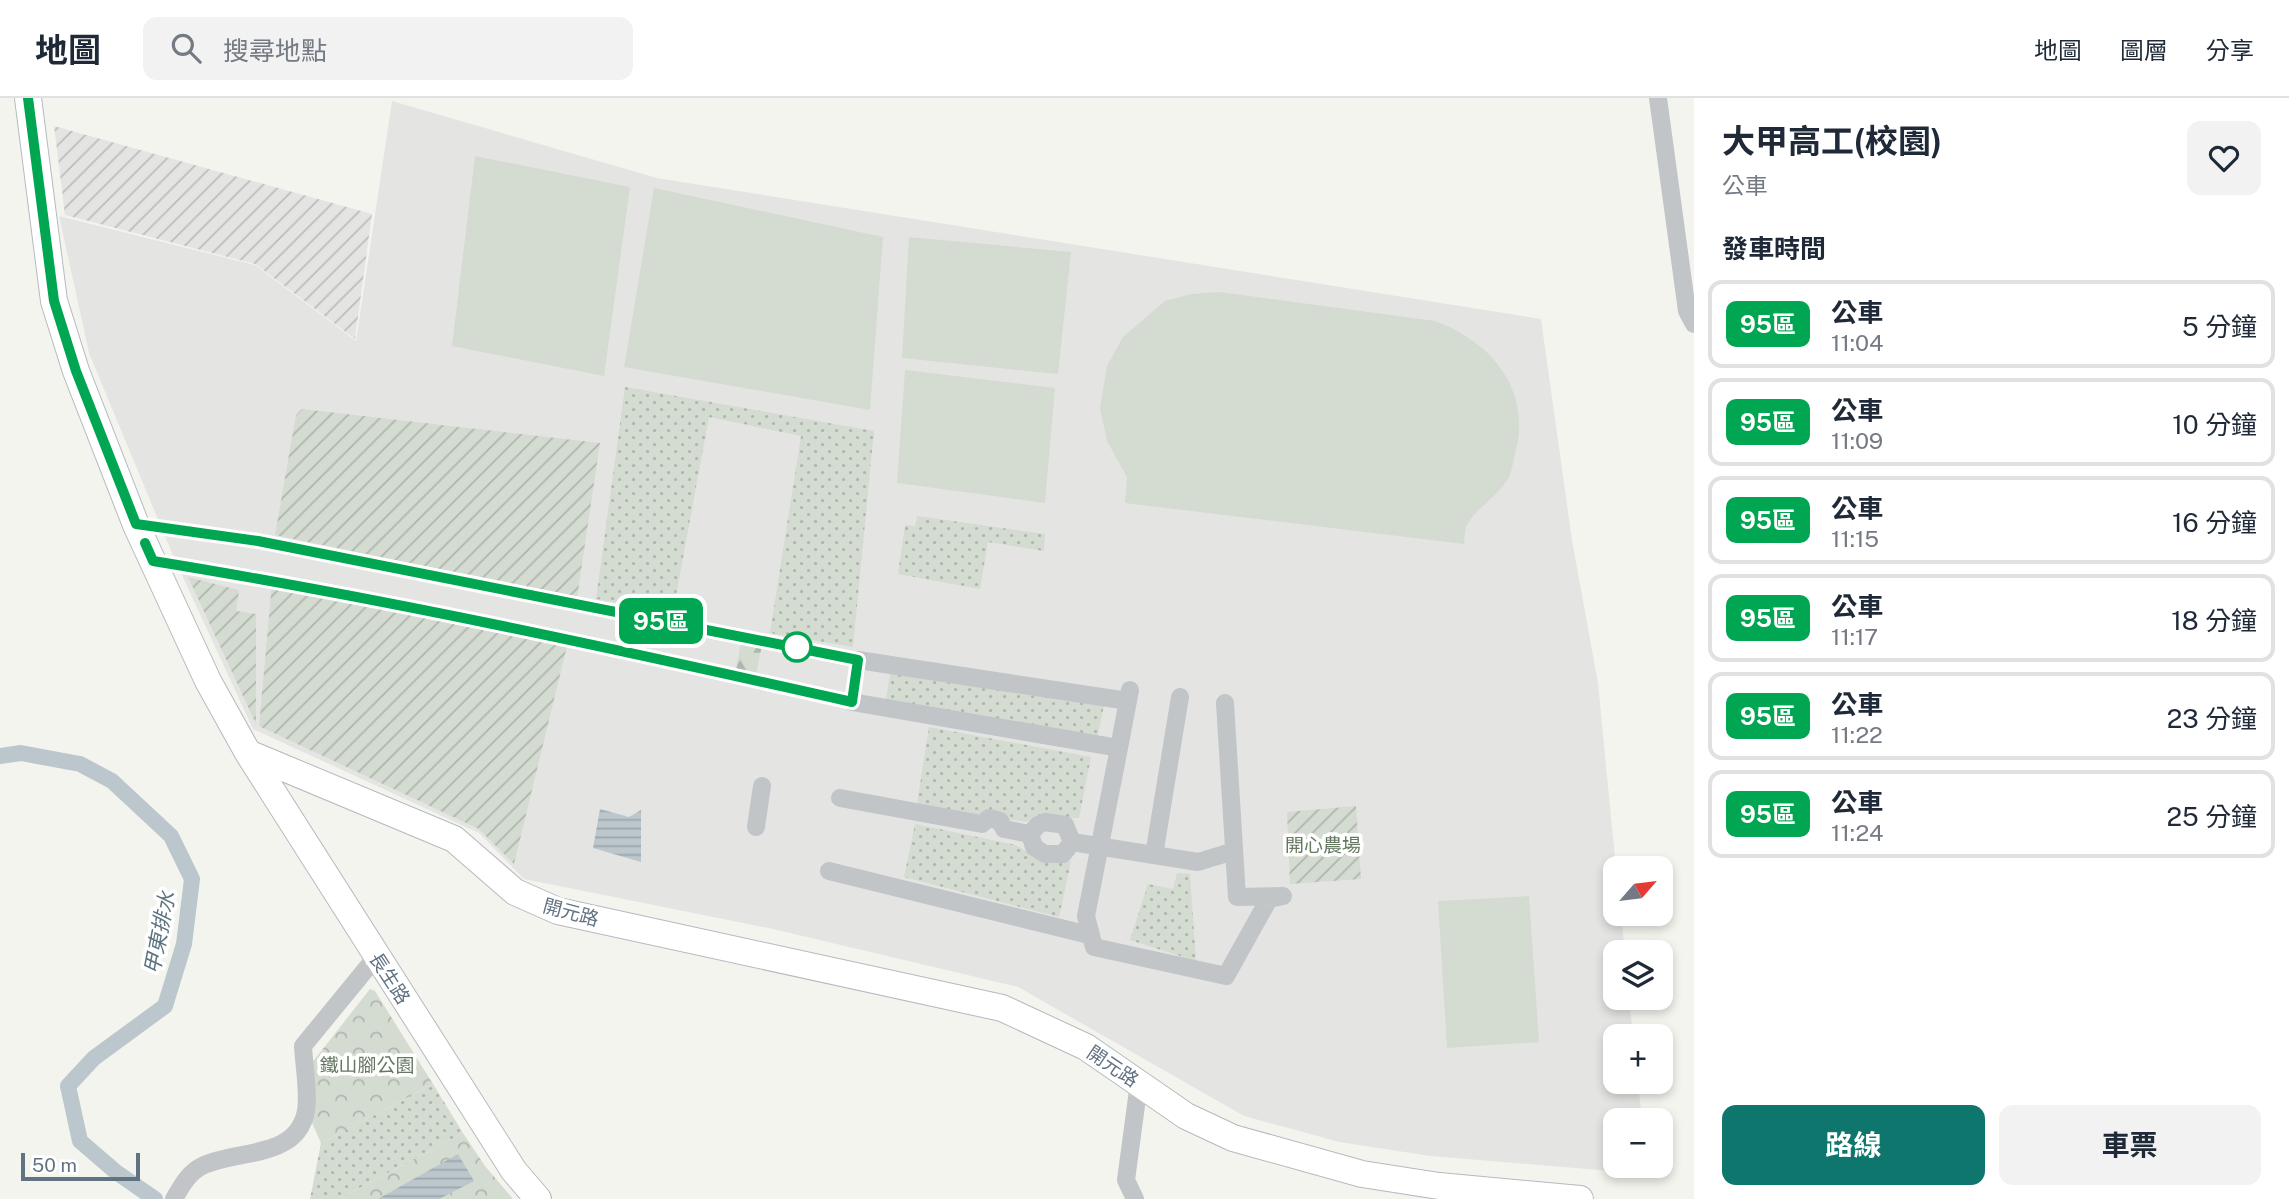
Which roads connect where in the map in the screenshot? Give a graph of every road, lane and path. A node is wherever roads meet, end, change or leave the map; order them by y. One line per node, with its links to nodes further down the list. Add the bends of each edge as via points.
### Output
1 (28, 98): 9 (street, via 54,301 76,371 136,524 208,681)
2 (1658, 98): 3 (street, via 1687,311)
3 (1694, 324)
4 (858, 660): 8 (street, via 1129,695)
5 (1180, 696): 15 (street)
6 (852, 702): 8 (street)
7 (1225, 702): 14 (street)
8 (1119, 748): 13 (street)
9 (248, 752): 18 (street, 長生路); 19 (street, 開元路, via 454,839 515,892 558,911 1002,1008 1086,1047)
10 (762, 786): 12 (street)
11 (840, 799): 13 (street, via 982,824 989,818 1000,821 1004,830 1030,834 1034,848 1045,854 1063,854 1072,842)
12 (756, 827)
13 (1099, 846): 15 (street); 17 (street, via 1086,916)
14 (1234, 851): 15 (street, via 1198,862); 17 (street, via 1237,897 1283,896 1269,899 1226,976 1094,947)
15 (1154, 855)
16 (829, 871): 17 (street)
17 (1089, 935)
18 (376, 957): 20 (street, via 303,1046 306,1110 301,1128 286,1142 202,1166 187,1177); 21 (street, 長生路, via 514,1171)
19 (1139, 1083): 22 (street, via 1126,1180); 23 (street, 開元路, via 1186,1116 1233,1138 1362,1174)
20 (174, 1199)
21 (538, 1199)
22 (1136, 1199)
23 (1580, 1199)

